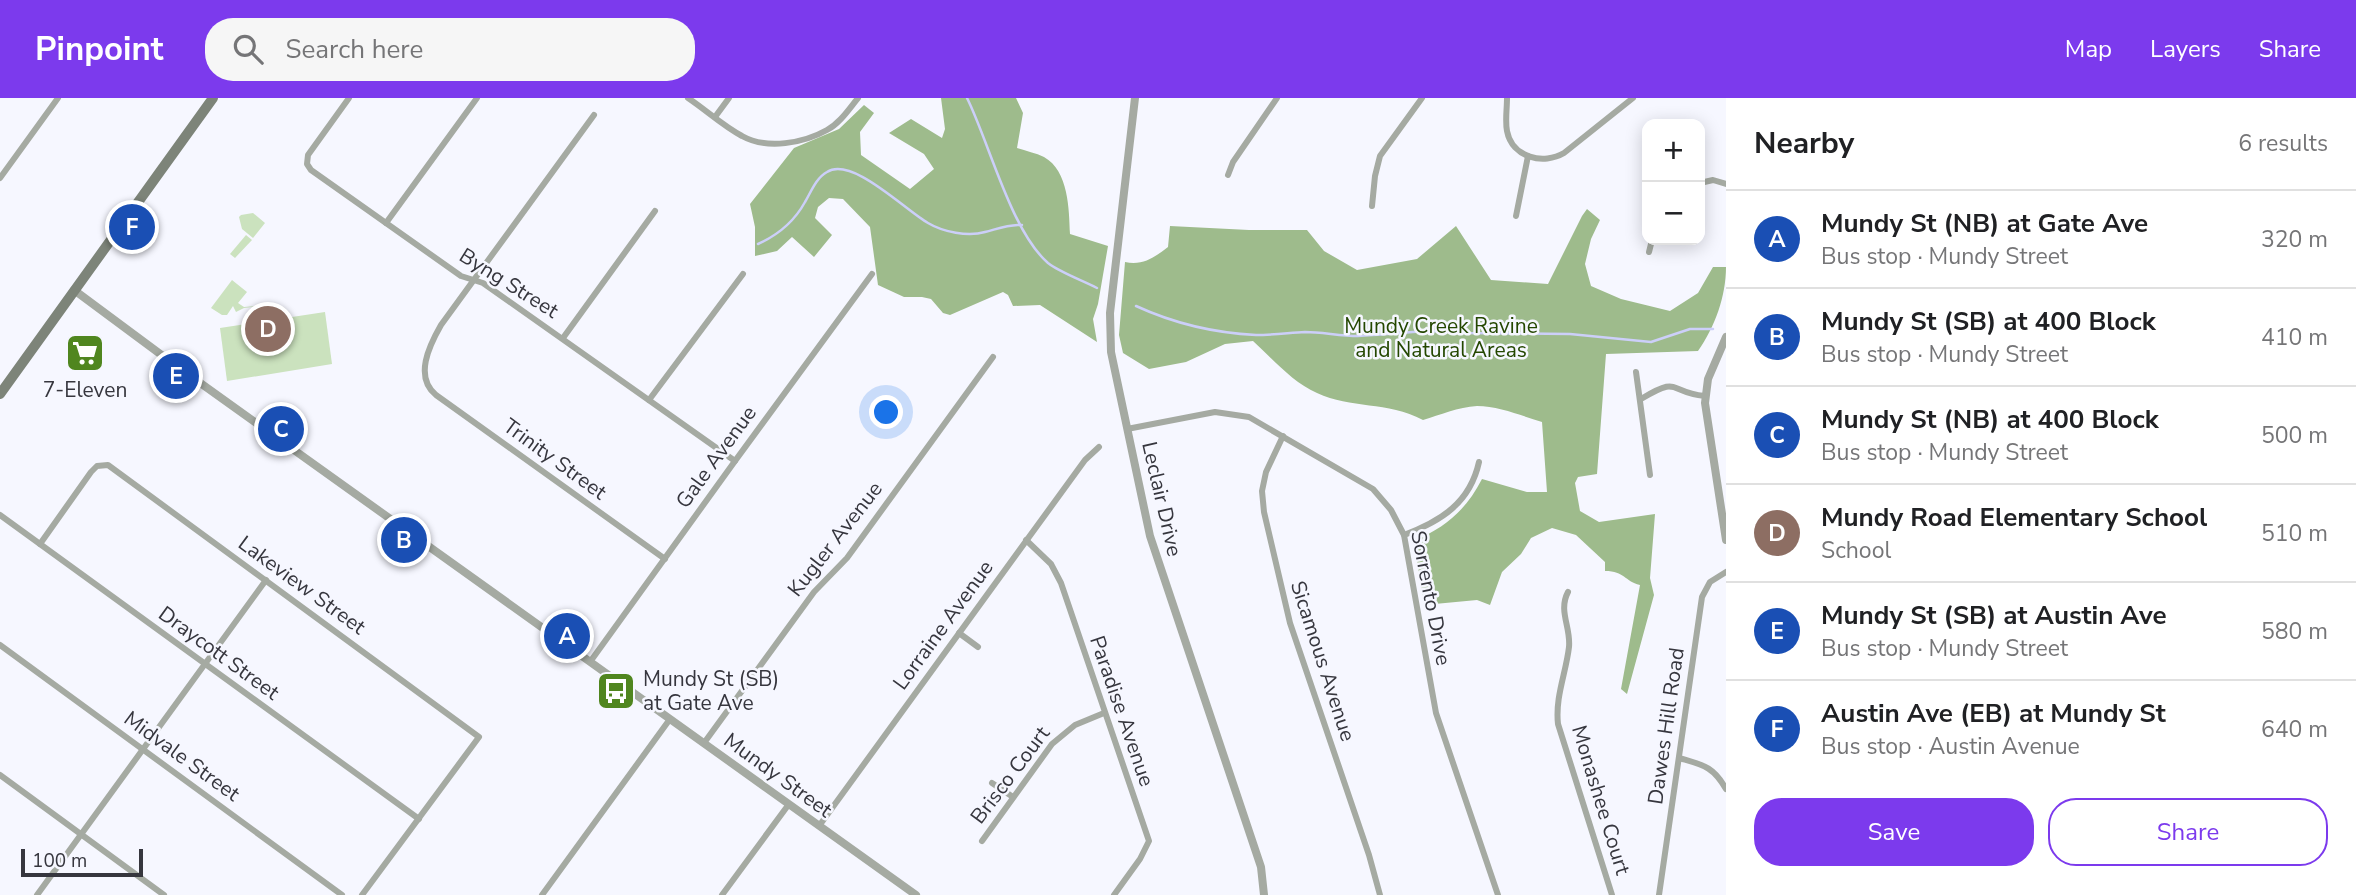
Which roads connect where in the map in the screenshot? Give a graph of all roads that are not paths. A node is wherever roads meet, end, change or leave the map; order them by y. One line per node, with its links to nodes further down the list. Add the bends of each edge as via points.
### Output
1 (58, 98): 17 (street)
2 (213, 98): 29 (main road)
3 (349, 98): 23 (street, Byng Street, via 307,155 307,164)
4 (477, 98): 23 (street)
5 (688, 98): 14 (street)
6 (729, 98): 14 (street)
7 (858, 98): 14 (street, via 827,130 779,144 743,136)
8 (1135, 98): 39 (street, Leclair Drive, via 1109,334)
9 (1277, 98): 16 (street)
10 (1422, 98): 20 (street, via 1380,156)
11 (1507, 98): 15 (street, via 1508,136)
12 (1633, 98): 15 (street, via 1558,156)
13 (594, 115): 28 (street)
14 (715, 117)
15 (1528, 156): 22 (street)
16 (1228, 175)
17 (0, 178)
18 (1704, 182): 19 (street)
19 (1726, 184)
20 (1373, 206)
21 (655, 211): 31 (street)
22 (1516, 216)
23 (386, 223): 28 (street, Byng Street)
24 (1651, 245): 25 (street)
25 (1649, 252)
26 (743, 274): 38 (street)
27 (872, 274): 42 (street, Gale Avenue)
28 (473, 280): 31 (street, Byng Street); 50 (street, Trinity Street, via 434,337 426,385)
29 (74, 290): 34 (main road); 57 (street, Mundy Street)
30 (1726, 337): 36 (street)
31 (563, 338): 38 (street, Byng Street)
32 (993, 357): 61 (street, Kugler Avenue, via 847,558 814,593)
33 (1636, 372): 37 (street)
34 (3, 382): 35 (main road)
35 (0, 394)
36 (1705, 396): 37 (street, via 1668,385); 48 (street)
37 (1641, 399): 44 (street)
38 (649, 400): 42 (street, Byng Street)
39 (1127, 429): 40 (street, Sorrento Drive, via 1224,412 1249,417); 82 (street, Leclair Drive, via 1150,536 1261,867)
40 (1283, 436): 46 (street, Sorrento Drive, via 1373,489 1391,509); 83 (street, Sicamous Avenue, via 1266,472 1264,512 1290,623)
41 (1100, 447): 47 (street, Lorraine Avenue, via 1085,460)
42 (734, 461): 50 (street, Gale Avenue)
43 (1479, 462): 46 (street, via 1469,490 1450,512)
44 (1650, 475)
45 (0, 514): 49 (street, Draycott Street)
46 (1404, 535): 84 (street, Sorrento Drive, via 1436,713)
47 (1026, 540): 54 (street, Lorraine Avenue); 59 (street, Paradise Avenue, via 1051,564 1061,583)
48 (1726, 540)
49 (40, 544): 52 (street, Lakeview Street, via 91,472 108,465); 58 (street, Draycott Street)
50 (665, 559): 57 (street, Gale Avenue)
51 (1726, 572): 63 (street, Dawes Hill Road, via 1710,582 1702,597)
52 (267, 580): 58 (street); 69 (street, Lakeview Street, via 479,737)
53 (1568, 592): 85 (street, Monashee Court, via 1563,601 1569,647 1558,709 1560,735)
54 (959, 633): 56 (street); 70 (street, Lorraine Avenue)
55 (0, 645): 62 (street, Midvale Street)
56 (978, 647)
57 (590, 662): 60 (street, Mundy Street)
58 (205, 665): 62 (street); 69 (street, Draycott Street)
59 (1104, 713): 67 (street, Brisco Court, via 1058,737); 81 (street, Paradise Avenue, via 1149,841)
60 (670, 719): 61 (street, Mundy Street); 78 (street)
61 (704, 743): 68 (street, Mundy Street)
62 (144, 750): 71 (street); 76 (street, Midvale Street)
63 (1679, 758): 66 (street, via 1715,771); 86 (street, Dawes Hill Road)
64 (0, 775): 71 (street)
65 (992, 783): 67 (street)
66 (1726, 789)
67 (1013, 797): 72 (street, Brisco Court)
68 (789, 804): 70 (street, Mundy Street); 79 (street)
69 (419, 819): 77 (street)
70 (819, 826): 73 (street, Mundy Street)
71 (82, 834): 74 (street); 75 (street)
72 (982, 841)
73 (905, 892): 80 (street, Mundy Street)
74 (37, 895)
75 (164, 895)
76 (342, 895)
77 (362, 895)
78 (542, 895)
79 (722, 895)
80 (916, 895)
81 (1114, 895)
82 (1264, 895)
83 (1380, 895)
84 (1498, 895)
85 (1612, 895)
86 (1659, 895)

